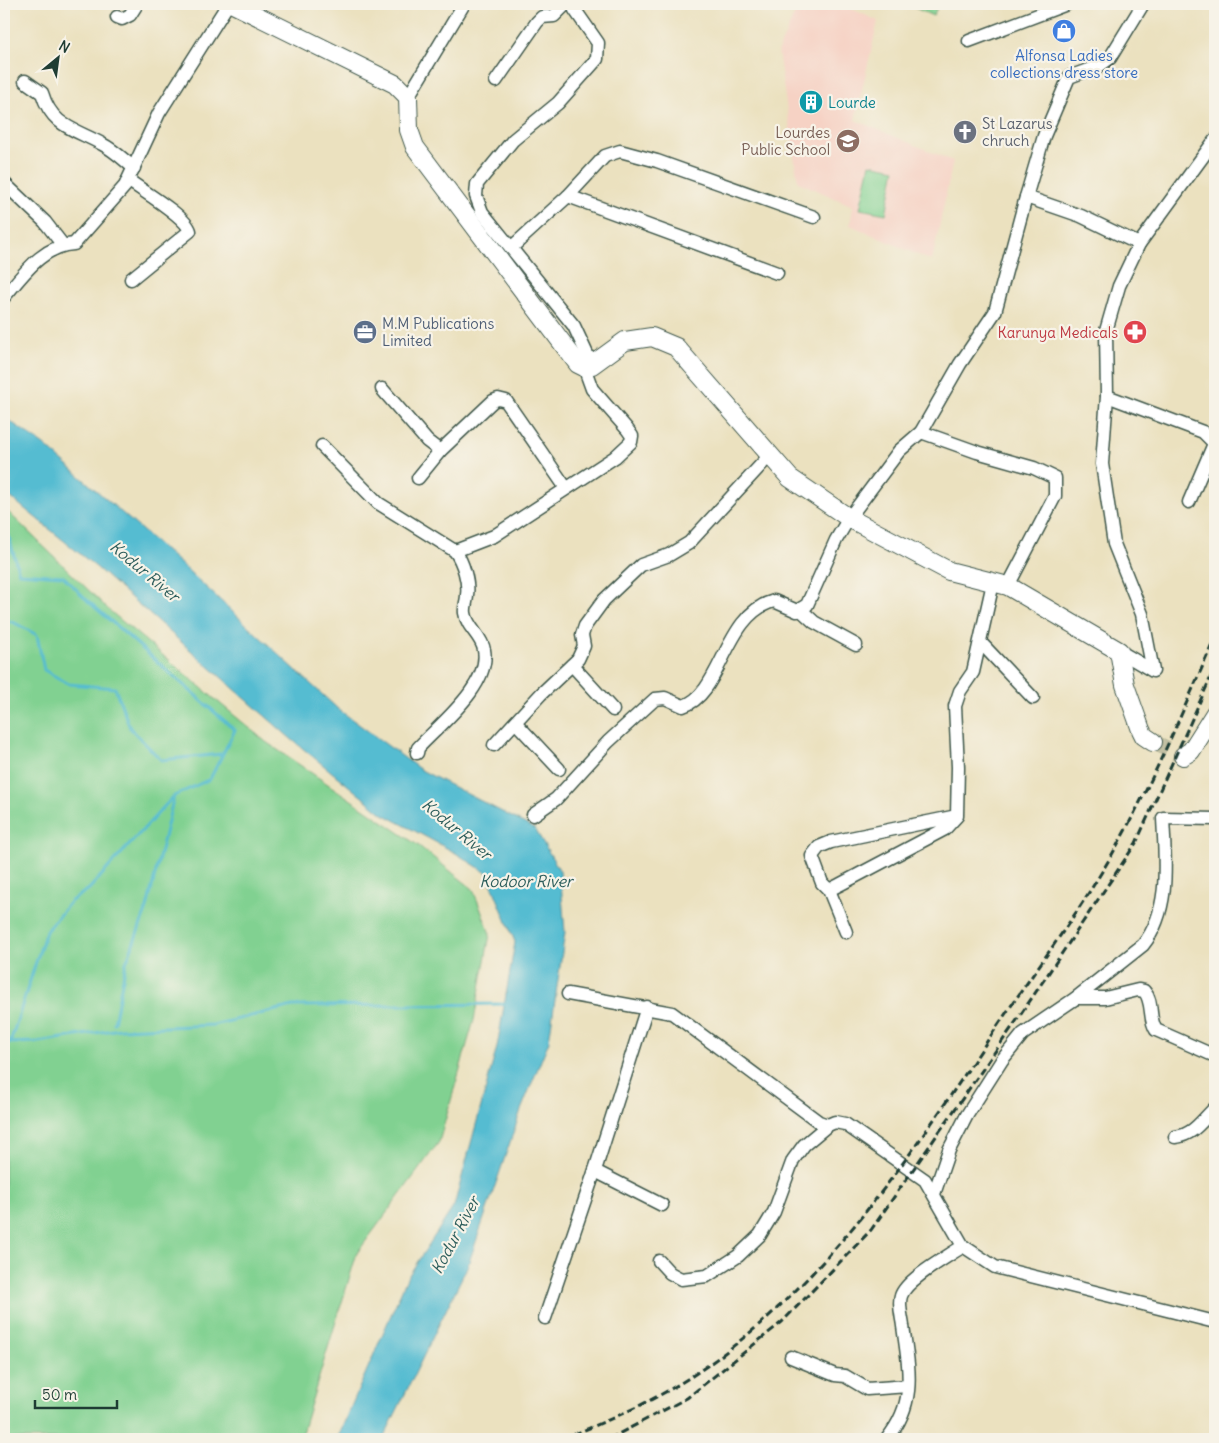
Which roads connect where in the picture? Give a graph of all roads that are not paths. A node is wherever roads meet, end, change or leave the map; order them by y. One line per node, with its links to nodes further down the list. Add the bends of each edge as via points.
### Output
1 (137, 4): 9 (street, via 130,15 122,19)
2 (228, 4): 15 (street, via 159,113)
3 (233, 4): 13 (main road, via 395,84)
4 (464, 4): 13 (street)
5 (566, 4): 12 (street, via 554,16 542,17 537,22)
6 (573, 4): 23 (street, via 598,43 597,60 558,103 513,140 477,184 476,196 482,212)
7 (1067, 4): 10 (street)
8 (1143, 4): 19 (street, via 1110,58 1099,66 1069,77 1044,136)
9 (117, 17)
10 (969, 41)
11 (25, 81): 15 (street, via 42,94 49,111 66,127 104,145)
12 (496, 82)
13 (408, 97): 27 (main road, via 410,130 415,147 578,364)
14 (1215, 140): 22 (street)
15 (134, 168): 16 (street)
16 (128, 180): 21 (street, via 74,244); 25 (street, via 189,226 190,231)
17 (4, 183): 21 (street, via 35,211)
18 (568, 196): 20 (street, via 605,156 620,151); 23 (street); 24 (street)
19 (1026, 198): 22 (street, via 1081,216); 30 (street, via 995,312)
20 (814, 217)
21 (62, 244): 26 (street, via 49,250)
22 (1139, 244): 29 (street, via 1119,286 1106,331)
23 (512, 248): 27 (street, via 574,326)
24 (777, 273)
25 (131, 279)
26 (4, 297)
27 (588, 366): 33 (main road, via 625,342 652,337 676,347); 35 (street, via 592,388 627,429 632,440 615,457)
28 (382, 388): 32 (street, via 426,441)
29 (1106, 396): 36 (street, via 1210,437 1213,446); 43 (street, via 1102,464 1114,544 1142,614 1153,671)
30 (921, 432): 37 (street, via 899,451); 39 (street, via 1034,468 1055,478 1056,496)
31 (322, 446): 38 (street, via 378,503)
32 (440, 452): 34 (street); 35 (street, via 493,401 506,401)
33 (770, 454): 37 (main road, via 790,478); 44 (street, via 689,543 669,555 641,565 604,600 585,626 582,653)
34 (418, 478)
35 (566, 488): 38 (street, via 494,536)
36 (1189, 502)
37 (849, 518): 39 (main road, via 949,571); 40 (street, via 807,605)
38 (455, 551): 51 (street, via 466,579 465,618 484,648 485,662 475,686 418,748)
39 (1000, 584): 41 (street); 43 (main road)
40 (801, 610): 42 (street, via 814,622); 54 (street, via 774,601 752,611 738,628 706,688 689,705 683,706 665,698 654,699 556,798)
41 (981, 643): 45 (street); 55 (street, via 973,672 960,691 955,706)
42 (856, 644)
43 (1119, 651): 49 (main road, via 1125,685 1141,730)
44 (572, 665): 46 (street); 48 (street)
45 (1033, 698)
46 (613, 710)
47 (1215, 712): 52 (main road, via 1192,751)
48 (516, 723): 50 (street); 53 (street)
49 (1153, 742)
50 (494, 745)
51 (417, 753)
52 (1183, 756)
53 (559, 769)
54 (532, 815)
55 (957, 816): 57 (street, via 945,829); 57 (street, via 819,847 812,856 822,883)
56 (1215, 819): 60 (street, via 1162,818 1165,872 1157,921 1143,945)
57 (829, 890): 58 (street)
58 (846, 932)
59 (568, 994): 61 (street)
60 (1076, 998): 62 (street, via 1106,998 1144,991 1156,1030); 69 (street, via 1023,1034 1002,1060 953,1141)
61 (647, 1006): 65 (street, via 672,1013 819,1122); 68 (street)
62 (1214, 1052)
63 (1215, 1108): 64 (street)
64 (1206, 1118): 66 (street); 67 (street, via 1184,1136)
65 (828, 1125): 69 (street, via 835,1122 845,1124 925,1180); 72 (street, via 792,1160 774,1212 760,1235 738,1256 706,1276 680,1279)
66 (1215, 1127)
67 (1175, 1137)
68 (595, 1171): 70 (street); 73 (street)
69 (934, 1194): 71 (street)
70 (662, 1205)
71 (963, 1246): 74 (street, via 995,1267); 76 (street, via 913,1281 901,1296)
72 (659, 1261)
73 (545, 1318)
74 (1215, 1322)
75 (791, 1356): 76 (street, via 835,1375 845,1376 867,1388)
76 (908, 1386): 77 (street, via 904,1414)
77 (888, 1439)

